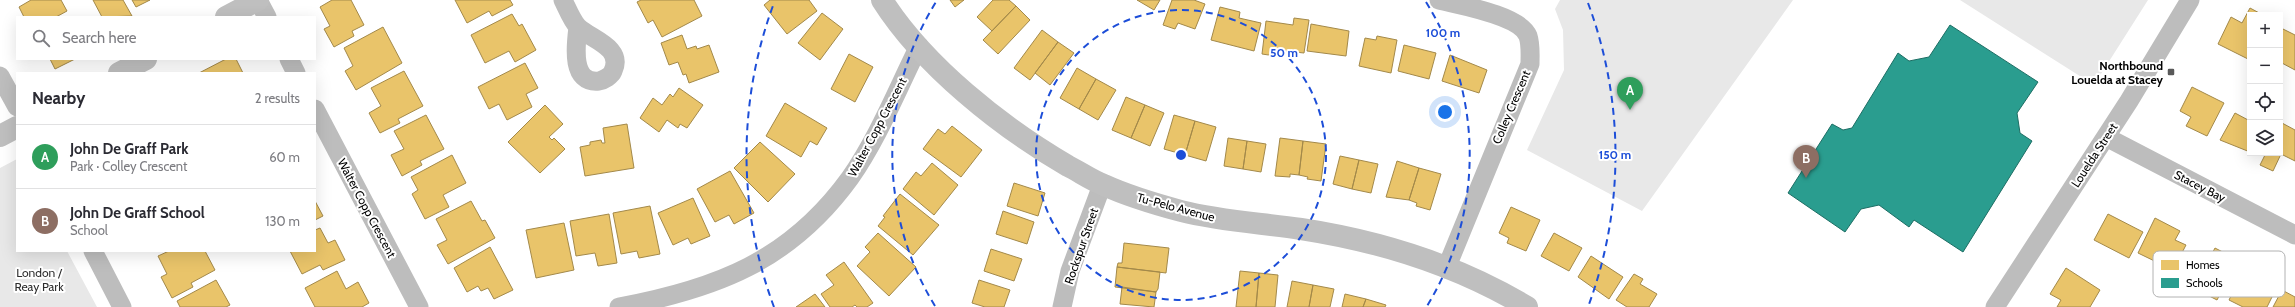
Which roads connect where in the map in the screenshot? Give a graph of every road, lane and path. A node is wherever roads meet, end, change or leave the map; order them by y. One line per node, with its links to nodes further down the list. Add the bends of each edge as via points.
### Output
1 (258, 0): 6 (street); 7 (street)
2 (563, 0): 8 (street)
3 (882, 0): 9 (street, Tu-Pelo Avenue)
4 (1439, 0): 23 (street, Colley Crescent, via 1517,23 1528,35 1530,53 1530,64)
5 (2190, 0): 19 (street, Louelda Street)
6 (228, 16)
7 (266, 16)
8 (578, 27)
9 (919, 46): 20 (street, Tu-Pelo Avenue, via 950,79 985,110 1046,154); 26 (street, Walter Copp Crescent, via 866,152 850,177 833,199 796,236 729,278 689,292)
10 (144, 60): 12 (street)
11 (290, 60): 13 (street)
12 (121, 72)
13 (296, 72)
14 (0, 76): 15 (street)
15 (16, 106)
16 (316, 111): 25 (street, Walter Copp Crescent)
17 (16, 128): 18 (street)
18 (0, 136)
19 (2106, 137): 21 (street, Stacey Bay); 29 (street, Louelda Street)
20 (1102, 185): 23 (street, Tu-Pelo Avenue, via 1181,211 1231,221 1346,237); 27 (street, Rockspur Street, via 1070,271)
21 (2295, 235)
22 (94, 252): 24 (street)
23 (1446, 269): 28 (street, Tu-Pelo Avenue)
24 (122, 307)
25 (419, 307)
26 (618, 307)
27 (1062, 307)
28 (1527, 307)
29 (1995, 307)

